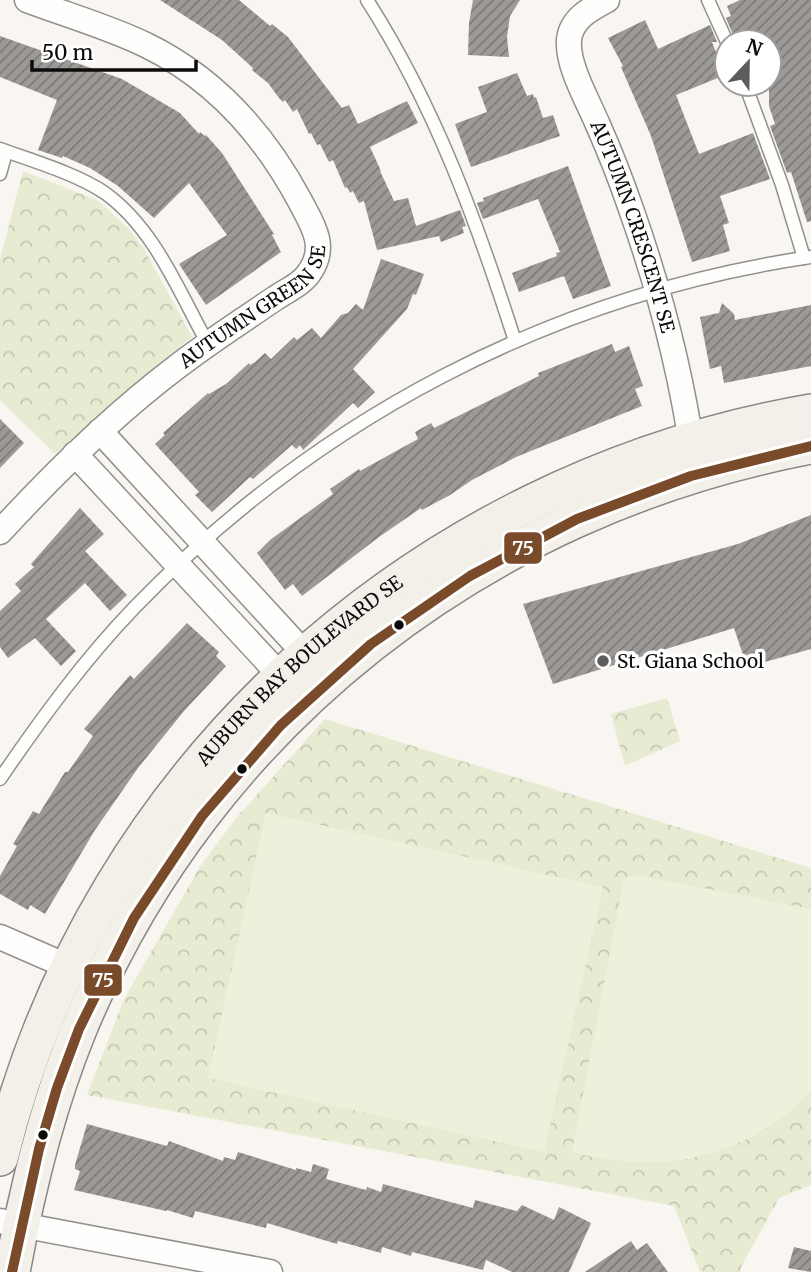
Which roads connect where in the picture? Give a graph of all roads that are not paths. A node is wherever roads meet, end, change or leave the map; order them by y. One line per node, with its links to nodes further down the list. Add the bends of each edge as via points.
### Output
1 (27, 0): 12 (street, AUTUMN GREEN SE, via 146,45 193,73 267,144 315,228 316,262 307,276)
2 (367, 0): 11 (lane, via 439,130)
3 (607, 0): 10 (street, AUTUMN CRESCENT SE, via 580,17 569,39 570,60 612,156)
4 (708, 0): 5 (lane)
5 (721, 28)
6 (750, 98): 9 (lane)
7 (3, 150): 8 (lane); 12 (lane, via 82,181 127,212 147,236)
8 (0, 174)
9 (807, 257): 10 (lane)
10 (657, 290): 11 (lane); 15 (street, AUTUMN CRESCENT SE)
11 (515, 341): 20 (lane, via 397,400 329,443 245,503)
12 (208, 344): 14 (street, AUTUMN GREEN SE)
13 (811, 412): 15 (street, AUBURN BAY BOULEVARD SE)
14 (100, 431): 17 (street, AUTUMN GREEN SE); 20 (street)
15 (691, 438): 18 (street, AUTUMN CRESCENT SE); 22 (street, AUBURN BAY BOULEVARD SE, via 582,478 461,540 342,622)
16 (811, 446): 18 (street, AUBURN BAY BOULEVARD SE)
17 (75, 454): 19 (street, AUTUMN GREEN SE); 21 (street)
18 (696, 473): 22 (street, AUBURN BAY BOULEVARD SE, via 585,514 491,562 387,631)
19 (0, 532)
20 (201, 542): 21 (lane); 22 (street)
21 (177, 564): 22 (street); 23 (lane, via 92,654)
22 (305, 678): 25 (street, AUBURN BAY BOULEVARD SE, via 227,732 132,855); 26 (street, AUBURN BAY BOULEVARD SE, via 184,842 144,902)
23 (0, 779)
24 (0, 937): 25 (street)
25 (69, 966): 26 (street); 27 (street, AUBURN BAY BOULEVARD SE, via 25,1071)
26 (101, 982): 28 (street, AUBURN BAY BOULEVARD SE, via 79,1028)
27 (0, 1158)
28 (10, 1223): 29 (street, AUBURN BAY BOULEVARD SE); 30 (street)
29 (12, 1272)
30 (270, 1272)

